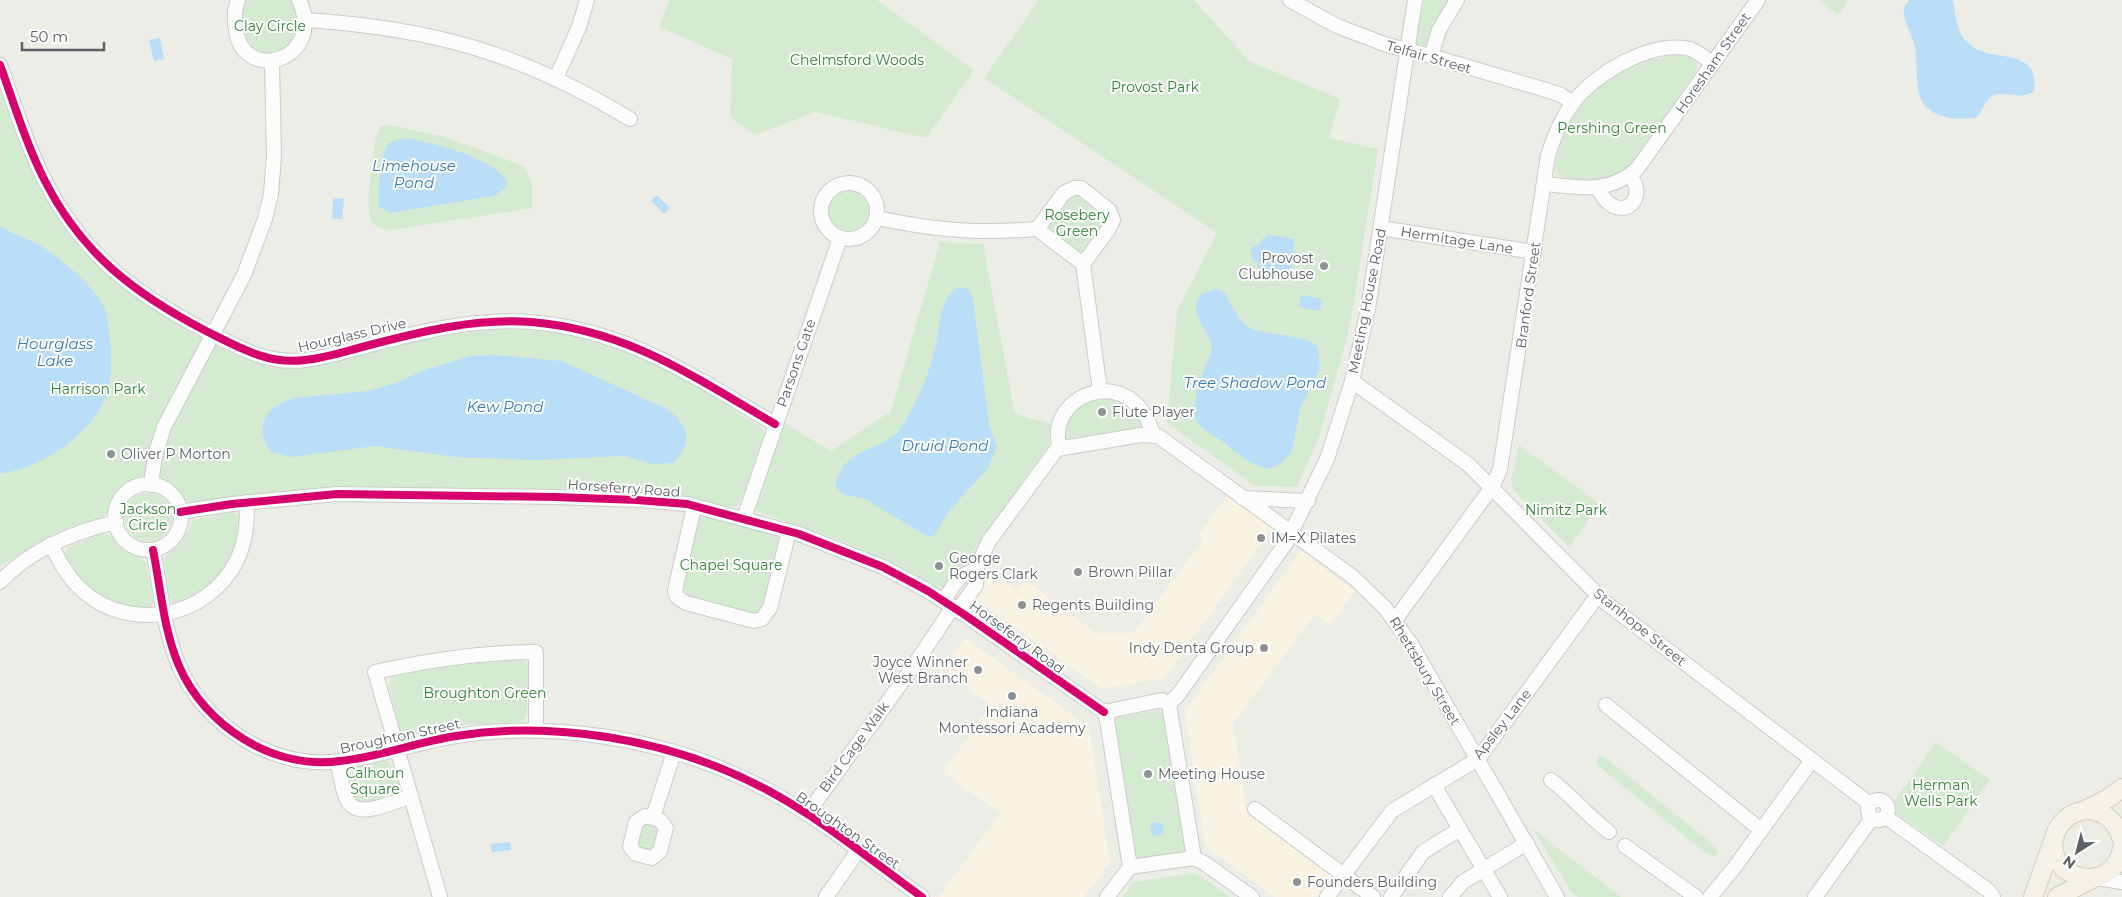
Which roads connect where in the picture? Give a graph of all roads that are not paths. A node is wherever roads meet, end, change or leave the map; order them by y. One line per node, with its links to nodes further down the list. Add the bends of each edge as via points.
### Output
1 (238, 0): 11 (street, via 235,20 239,42 256,58)
2 (299, 0): 8 (street)
3 (587, 0): 14 (street, via 579,27)
4 (1290, 0): 9 (street, Telfair Street, via 1337,26)
5 (1415, 0): 9 (street, Meeting House Road)
6 (1457, 0): 10 (street, via 1439,30)
7 (1758, 0): 12 (street, Horesham Street)
8 (305, 20): 11 (street, via 303,35 296,48 288,56); 14 (street, via 381,26 433,36 500,54)
9 (1406, 52): 10 (street, Telfair Street); 21 (street, Meeting House Road)
10 (1431, 56): 15 (street, Telfair Street, via 1546,90)
11 (272, 61): 26 (street, via 274,156 271,194 244,275)
12 (1712, 63): 15 (street, Branford Street, via 1687,49 1639,56 1605,73); 17 (street, Horesham Street, via 1643,162)
13 (0, 65): 26 (street, Hourglass Drive, via 44,179 78,233 107,266 133,288 159,306)
14 (556, 78): 16 (street)
15 (1573, 103): 18 (street, Branford Street, via 1551,147)
16 (630, 119)
17 (1630, 175): 19 (street, Horesham Street); 19 (street, via 1637,185 1637,193 1626,207 1616,208 1607,204)
18 (1544, 184): 19 (street, Horesham Street); 24 (street, Branford Street)
19 (1598, 188)
20 (877, 218): 22 (street, via 942,230); 23 (street, via 863,236); 23 (street, via 876,204 869,191 850,183 836,186 822,203 822,217 828,230)
21 (1381, 228): 24 (street, Hermitage Lane); 27 (street, Meeting House Road)
22 (1037, 229): 25 (street); 25 (street, via 1069,190 1082,188 1109,210 1113,220)
23 (840, 238): 29 (street, Parsons Gate)
24 (1534, 252): 33 (street, Branford Street, via 1504,459)
25 (1083, 264): 28 (street)
26 (213, 334): 29 (street, Hourglass Drive, via 260,357 291,361 319,358 462,325 509,322 562,326 623,341 660,357); 32 (street, via 164,427)
27 (1352, 381): 33 (street, Stanhope Street, via 1456,454); 35 (street, Meeting House Road, via 1327,459)
28 (1100, 391): 30 (street, via 1124,395 1137,404 1149,420); 31 (street, via 1080,399 1066,412 1057,433)
29 (775, 424): 39 (street, Parsons Gate)
30 (1153, 434): 31 (street); 34 (street, Rhettsbury Street)
31 (1060, 448): 47 (street, Bird Cage Walk, via 990,541 975,571 976,585)
32 (150, 485): 38 (street, via 170,493); 40 (street, via 138,486 126,493 118,503)
33 (1492, 486): 46 (street, Stanhope Street); 49 (street, Branford Street)
34 (1243, 498): 35 (street); 42 (street, Rhettsbury Street)
35 (1308, 501): 42 (street, Meeting House Road)
36 (247, 502): 37 (street, Horseferry Road, via 346,494 583,498 670,502); 38 (street, Horseferry Road); 48 (street, via 243,544 228,576 199,602 177,612)
37 (694, 507): 39 (street, Horseferry Road); 41 (street, via 675,590 677,597 686,603 754,620 762,619 770,608)
38 (180, 512): 44 (street, via 179,529 173,539)
39 (744, 518): 41 (street, Horseferry Road)
40 (116, 522): 43 (street); 44 (street, via 129,544 143,550)
41 (789, 531): 47 (street, Horseferry Road, via 861,557)
42 (1292, 532): 49 (street, Rhettsbury Street, via 1353,577); 50 (street, Meeting House Road)
43 (51, 544): 45 (street); 48 (street, via 72,580 97,602 130,615)
44 (154, 550): 48 (street, Broughton Street)
45 (0, 582)
46 (1598, 595): 56 (street, Apsley Lane); 57 (street, Stanhope Street)
47 (951, 606): 52 (street, Horseferry Road); 65 (street, Bird Cage Walk, via 917,661)
48 (163, 613): 58 (street, Broughton Street, via 183,675 220,722 250,743 274,754)
49 (1395, 620): 56 (street, Rhettsbury Street)
50 (1169, 704): 52 (street, via 1162,700); 77 (street)
51 (1606, 705): 69 (street)
52 (1104, 712): 78 (street)
53 (536, 730): 54 (street, Broughton Street, via 456,736); 54 (street, via 536,652 436,658 375,672); 55 (street, Broughton Street, via 605,737)
54 (396, 748): 58 (street, Broughton Street); 62 (street)
55 (674, 752): 65 (street, Broughton Street, via 770,791); 66 (street)
56 (1478, 759): 60 (street, Apsley Lane); 73 (street, Rhettsbury Street)
57 (1812, 760): 67 (street, Stanhope Street, via 1870,804 1876,800 1885,802 1888,807); 69 (street)
58 (337, 762): 62 (street, via 348,802 360,811)
59 (1551, 780): 70 (street)
60 (1434, 785): 68 (street); 80 (street, Apsley Lane, via 1387,815)
61 (2122, 788): 64 (main road)
62 (411, 796): 83 (street)
63 (1255, 809): 80 (street)
64 (2085, 810): 71 (main road, via 2065,819); 72 (main road, via 2100,812 2112,820)
65 (807, 814): 76 (street, Broughton Street)
66 (653, 817)
67 (1879, 817): 96 (street); 97 (street, via 1989,891)
68 (1460, 829): 79 (street); 90 (street, via 1424,852)
69 (1761, 830): 95 (street)
70 (1609, 832)
71 (2054, 838): 81 (main road, via 2054,850 2062,866 2076,877); 98 (main road)
72 (2122, 840)
73 (1526, 843): 79 (street); 93 (street, Rhettsbury Street)
74 (1625, 846): 94 (street)
75 (2122, 849): 81 (main road, via 2114,867)
76 (858, 851): 84 (street); 85 (street, Broughton Street)
77 (1194, 858): 78 (street); 87 (street)
78 (1130, 867): 86 (street)
79 (1483, 869): 91 (street, via 1462,882); 92 (street)
80 (1343, 874): 88 (street, Apsley Lane); 89 (street)
81 (2095, 878): 82 (street); 99 (main road)
82 (2122, 882)
83 (440, 897)
84 (826, 897)
85 (922, 897)
86 (1107, 897)
87 (1252, 897)
88 (1327, 897)
89 (1373, 897)
90 (1391, 897)
91 (1450, 897)
92 (1500, 897)
93 (1557, 897)
94 (1696, 897)
95 (1710, 897)
96 (1815, 897)
97 (1993, 897)
98 (2033, 897)
99 (2057, 897)

